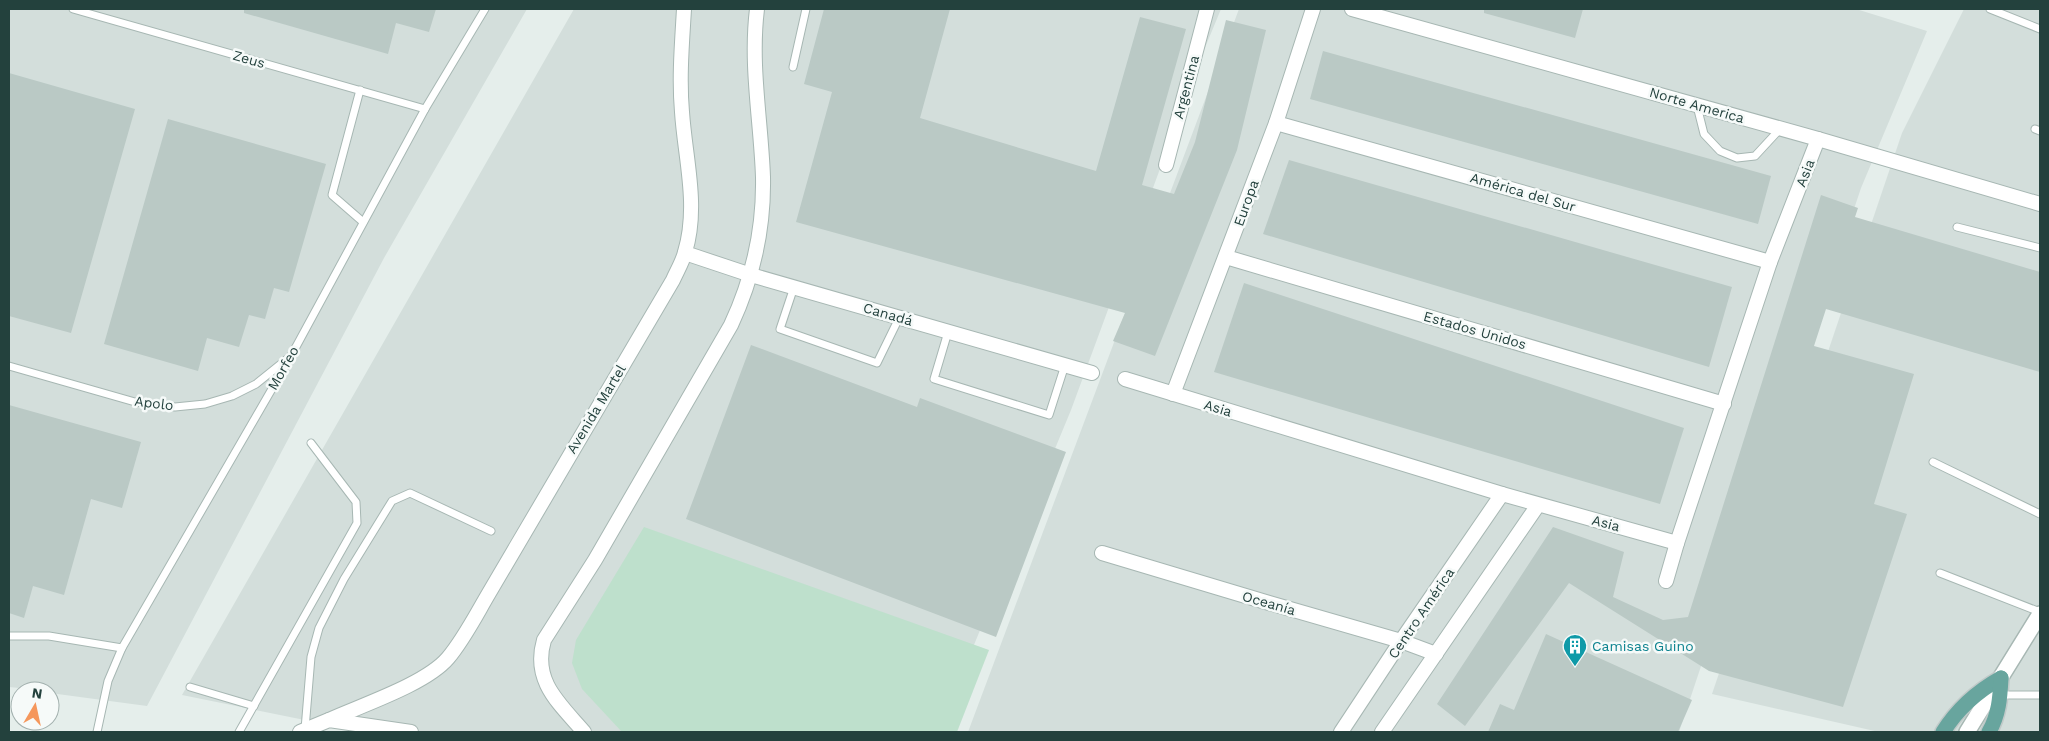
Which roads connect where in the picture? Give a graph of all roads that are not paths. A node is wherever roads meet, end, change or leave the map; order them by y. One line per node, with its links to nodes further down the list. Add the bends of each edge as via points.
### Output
1 (73, 9): 12 (lane, Zeus)
2 (485, 9): 14 (lane, Morfeo)
3 (684, 9): 23 (street, Avenida Martel, via 682,112 690,195 690,228)
4 (757, 9): 26 (street, via 754,36 763,209)
5 (806, 9): 11 (lane)
6 (1207, 9): 18 (street, Argentina)
7 (1313, 9): 15 (street, Europa)
8 (1352, 9): 13 (street, Norte America)
9 (1990, 9): 10 (lane)
10 (2040, 29)
11 (792, 67)
12 (360, 90): 14 (lane, Zeus); 20 (lane, via 332,195)
13 (1697, 105): 16 (street, Norte America); 16 (lane, via 1704,134 1720,151 1737,158 1754,156)
14 (425, 109): 20 (lane, Morfeo)
15 (1276, 123): 24 (street, Europa); 25 (street, América del Sur)
16 (1780, 129): 17 (street, Norte America)
17 (1818, 139): 19 (street, Norte America); 25 (street, Asia)
18 (1166, 164)
19 (2040, 204)
20 (364, 222): 30 (lane, Morfeo)
21 (1958, 227): 22 (lane)
22 (2040, 248)
23 (685, 253): 26 (street, Canadá); 57 (street, Avenida Martel, via 673,280 447,660 421,679)
24 (1226, 257): 35 (street, Europa); 36 (street, Estados Unidos)
25 (1770, 262): 36 (street, Asia)
26 (751, 275): 27 (street, Canadá); 62 (street, via 731,325 595,560 544,640 540,666 550,693)
27 (794, 287): 28 (street, Canadá); 28 (lane, via 780,329 877,362)
28 (900, 318): 29 (street, Canadá)
29 (948, 332): 31 (street, Canadá); 31 (lane, via 934,379 1049,415)
30 (291, 356): 32 (lane, Apolo, via 256,384 232,396 205,404 175,407 135,402); 50 (lane, Morfeo)
31 (1065, 365): 33 (street, Canadá)
32 (9, 366)
33 (1092, 373)
34 (1126, 379): 35 (street, Asia)
35 (1173, 394): 39 (street, Asia)
36 (1724, 404): 43 (street, Asia)
37 (311, 443): 56 (lane, via 356,502 357,523)
38 (1933, 462): 41 (lane)
39 (1502, 494): 40 (street, Asia); 49 (street, Centro América)
40 (1538, 505): 43 (street, Asia); 51 (street)
41 (2040, 514)
42 (491, 531): 58 (lane, via 410,493 392,501 344,579 319,628 311,657)
43 (1677, 543): 46 (street)
44 (1102, 553): 49 (street, Oceanía)
45 (1940, 573): 47 (lane)
46 (1666, 581)
47 (2040, 613): 52 (street)
48 (9, 636): 50 (lane, via 49,636)
49 (1401, 641): 51 (street, Oceanía); 63 (street, Centro América)
50 (122, 648): 59 (lane, Morfeo, via 108,681)
51 (1436, 654): 64 (street)
52 (2001, 678): 54 (main road); 65 (main road, via 1968,700)
53 (190, 687): 56 (lane)
54 (1996, 695): 55 (lane); 66 (street); 67 (main road, via 1998,711)
55 (2040, 695)
56 (254, 706): 60 (lane)
57 (329, 720): 58 (street, Avenida Martel); 61 (street)
58 (302, 731)
59 (97, 732)
60 (240, 732)
61 (410, 732)
62 (584, 732)
63 (1342, 732)
64 (1382, 732)
65 (1943, 732)
66 (1967, 732)
67 (1989, 732)

